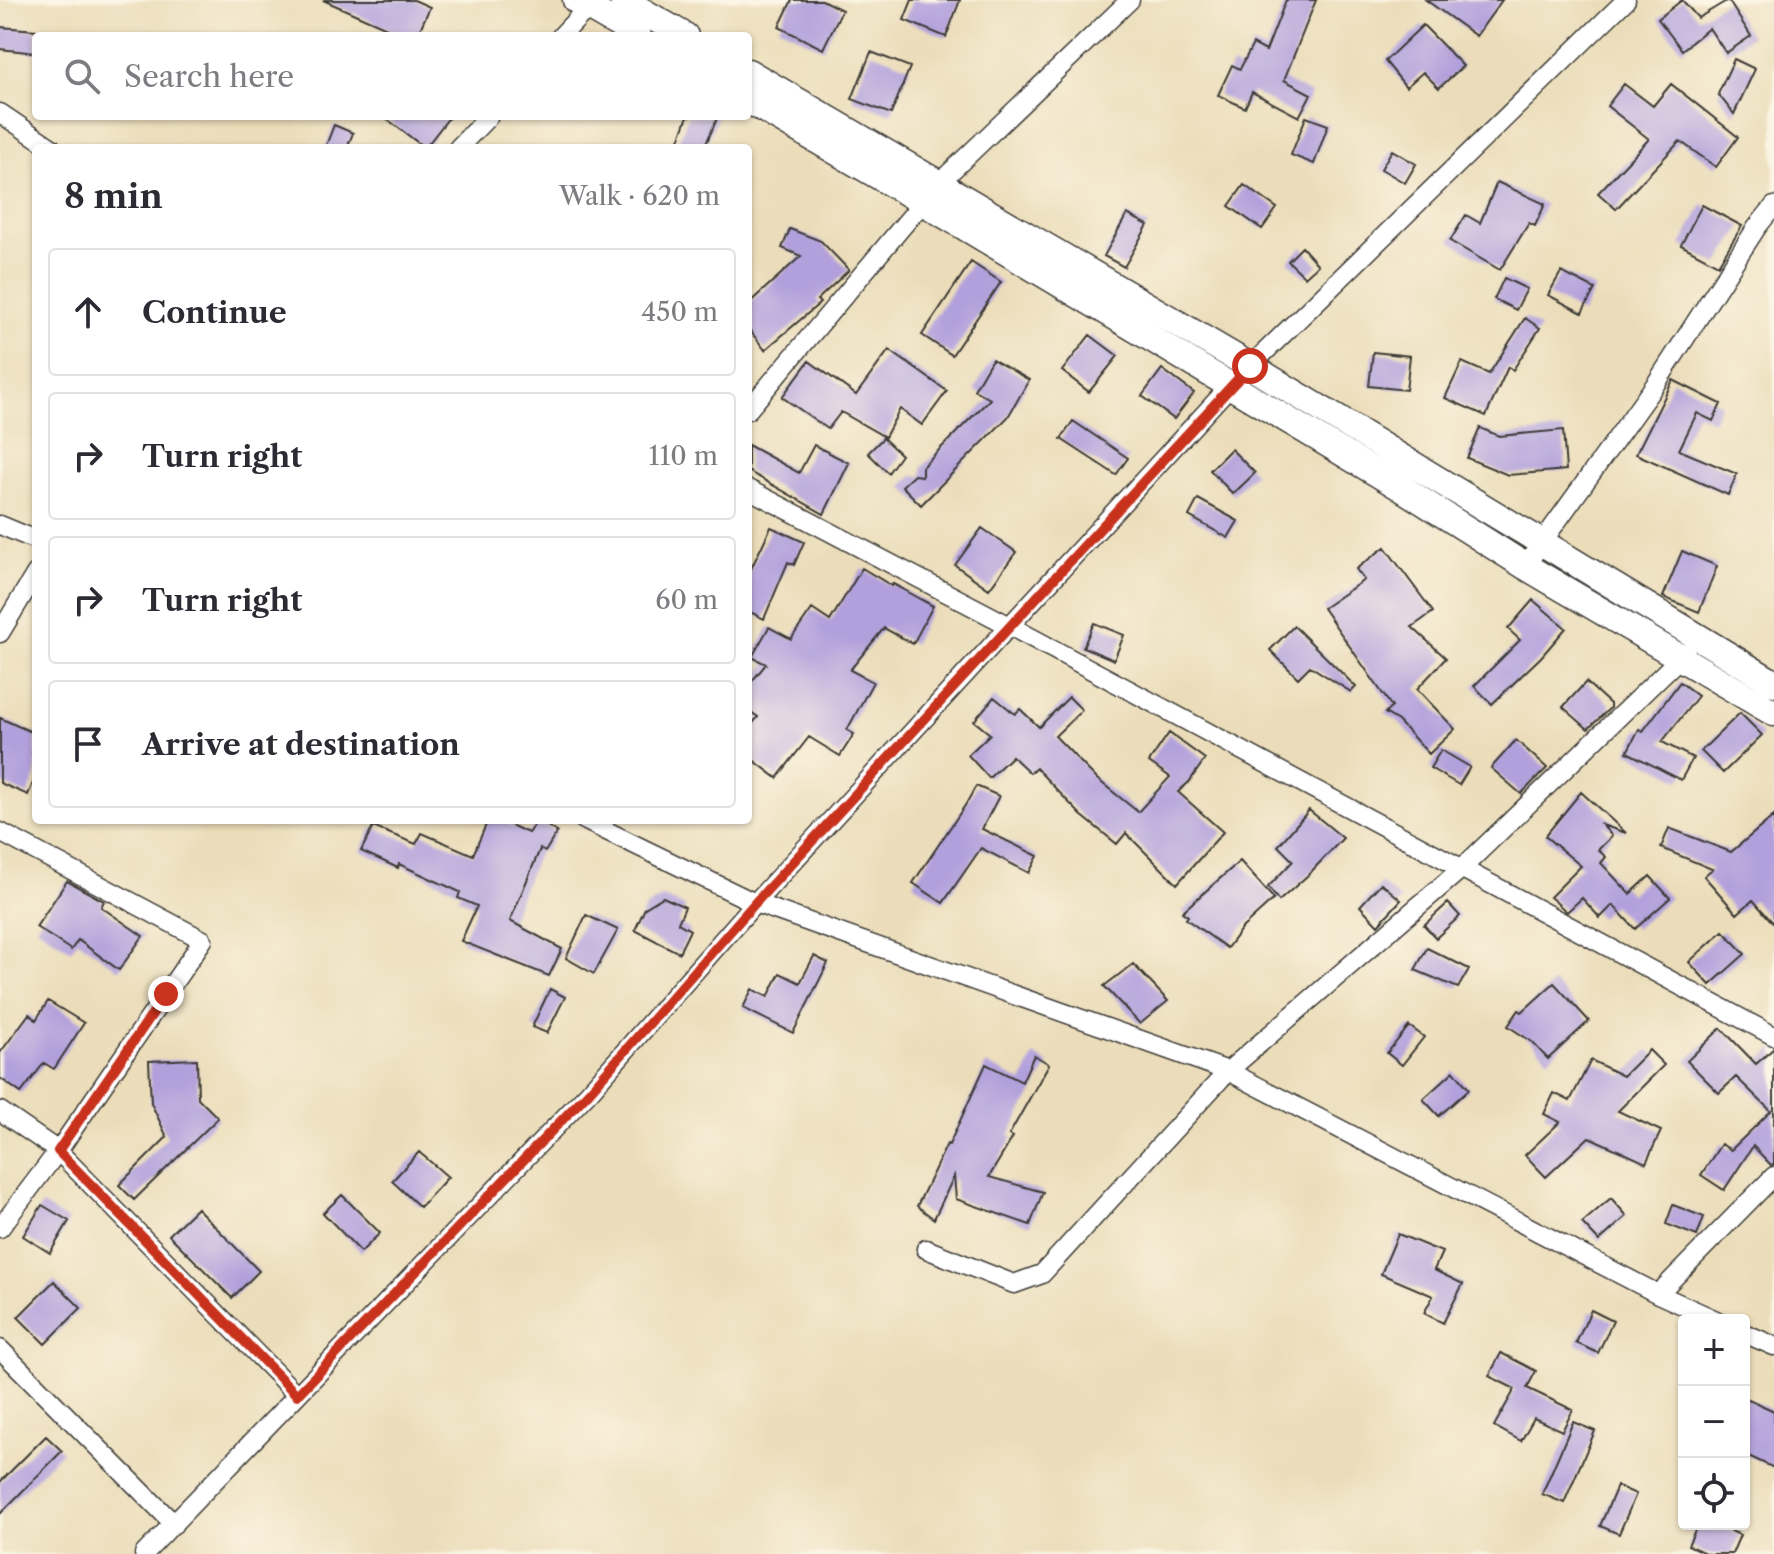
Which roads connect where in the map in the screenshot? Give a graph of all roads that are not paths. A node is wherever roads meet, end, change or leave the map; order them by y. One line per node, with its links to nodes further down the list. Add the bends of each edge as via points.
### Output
1 (623, 0): 7 (main road)
2 (1130, 0): 14 (street)
3 (1626, 0): 16 (street)
4 (586, 2): 5 (street); 6 (main road)
5 (564, 32)
6 (632, 32)
7 (678, 32)
8 (752, 75): 14 (main road)
9 (752, 102): 14 (main road)
10 (0, 113): 12 (street)
11 (485, 120): 13 (street)
12 (46, 144)
13 (462, 144)
14 (931, 192): 16 (main road); 17 (main road); 18 (street)
15 (1774, 206): 22 (street)
16 (1250, 366): 17 (street); 22 (main road)
17 (1230, 386): 23 (main road); 25 (street)
18 (752, 405)
19 (752, 491): 25 (street)
20 (0, 525): 21 (street)
21 (32, 538)
22 (1543, 544): 23 (street); 27 (main road)
23 (1525, 566): 28 (main road)
24 (32, 580): 26 (street)
25 (1008, 625): 33 (street); 34 (street)
26 (0, 633)
27 (1700, 637): 28 (street); 29 (main road)
28 (1681, 657): 30 (main road); 33 (street)
29 (1774, 683)
30 (1774, 713)
31 (592, 824): 34 (street)
32 (0, 832): 38 (street, via 203,940)
33 (1461, 869): 35 (street); 36 (street)
34 (755, 903): 36 (street); 47 (street, via 589,1092)
35 (1774, 1036)
36 (1228, 1071): 41 (street, via 1042,1274 1014,1284); 42 (street)
37 (0, 1111): 38 (street)
38 (58, 1151): 40 (street); 47 (street)
39 (1774, 1176): 42 (street)
40 (0, 1228)
41 (926, 1249)
42 (1658, 1294): 43 (street)
43 (1703, 1314)
44 (1750, 1336): 45 (street)
45 (1774, 1346)
46 (0, 1349): 48 (street)
47 (297, 1395): 48 (street)
48 (174, 1524): 49 (street)
49 (144, 1554)

